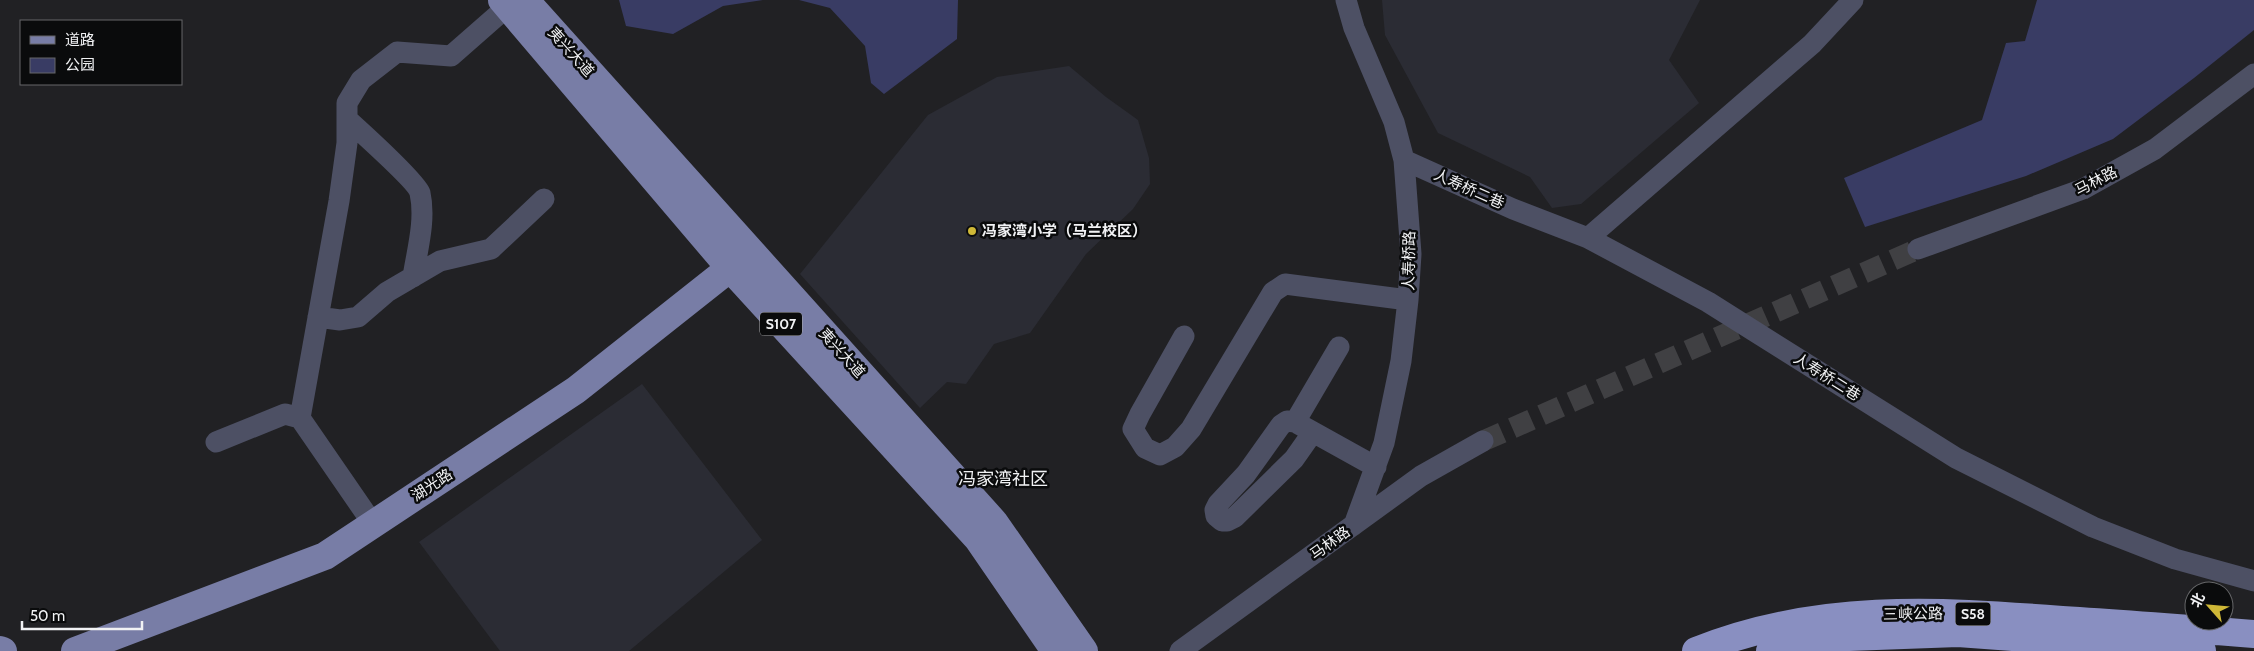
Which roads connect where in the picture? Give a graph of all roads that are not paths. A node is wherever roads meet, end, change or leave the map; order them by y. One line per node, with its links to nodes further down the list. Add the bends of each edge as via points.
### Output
1 (1346, 0): 6 (street, 人寿桥路, via 1354,28 1394,122)
2 (1853, 0): 8 (street, via 1812,44)
3 (512, 2): 5 (street, via 451,56 397,52 361,80 347,103); 10 (main road, 夷兴大道); 11 (main road, 夷兴大道 / S107)
4 (2254, 74): 9 (street, 马林路, via 2155,149 2083,189)
5 (348, 120): 12 (street, via 419,192 422,218); 14 (street, via 339,201)
6 (1404, 160): 8 (street, 人寿桥二巷, via 1513,209); 13 (street, 人寿桥路, via 1411,254)
7 (544, 198): 12 (street, via 491,249 440,261)
8 (1588, 238): 24 (street, 人寿桥二巷, via 1708,302 1964,463 2093,527 2175,559)
9 (1918, 249)
10 (751, 252): 11 (main road, 湖光路); 28 (main road, 夷兴大道, via 994,522)
11 (730, 268): 22 (main road, 湖光路, via 576,390); 27 (main road, 夷兴大道 / S107, via 978,539)
12 (413, 277): 14 (street, via 386,292 358,317 340,320)
13 (1408, 300): 15 (street, via 1286,284 1273,292 1191,429 1175,447 1160,455 1145,448 1133,429); 21 (street, 人寿桥路, via 1401,361 1384,444)
14 (318, 316): 17 (street)
15 (1184, 336)
16 (1338, 346): 18 (street)
17 (300, 418): 20 (street, via 285,414); 22 (street)
18 (1304, 427): 18 (street, via 1287,421 1281,425 1246,474 1218,504 1216,516 1222,521 1234,517 1281,472 1301,450); 21 (street)
19 (1483, 441): 23 (street, 马林路, via 1422,476)
20 (216, 442)
21 (1376, 467): 23 (street, 人寿桥路)
22 (373, 524): 26 (main road, 湖光路, via 325,556)
23 (1354, 525): 29 (street, 马林路)
24 (2254, 581)
25 (2254, 634): 30 (highway, 三峡公路 / S58, via 1979,614 1898,612 1803,620 1733,636)
26 (78, 650)
27 (1055, 651)
28 (1084, 651)
29 (1180, 651)
30 (1696, 651)
31 (1770, 651): 32 (highway, 三峡公路 / S58, via 1848,636 1958,632)
32 (2202, 651)

